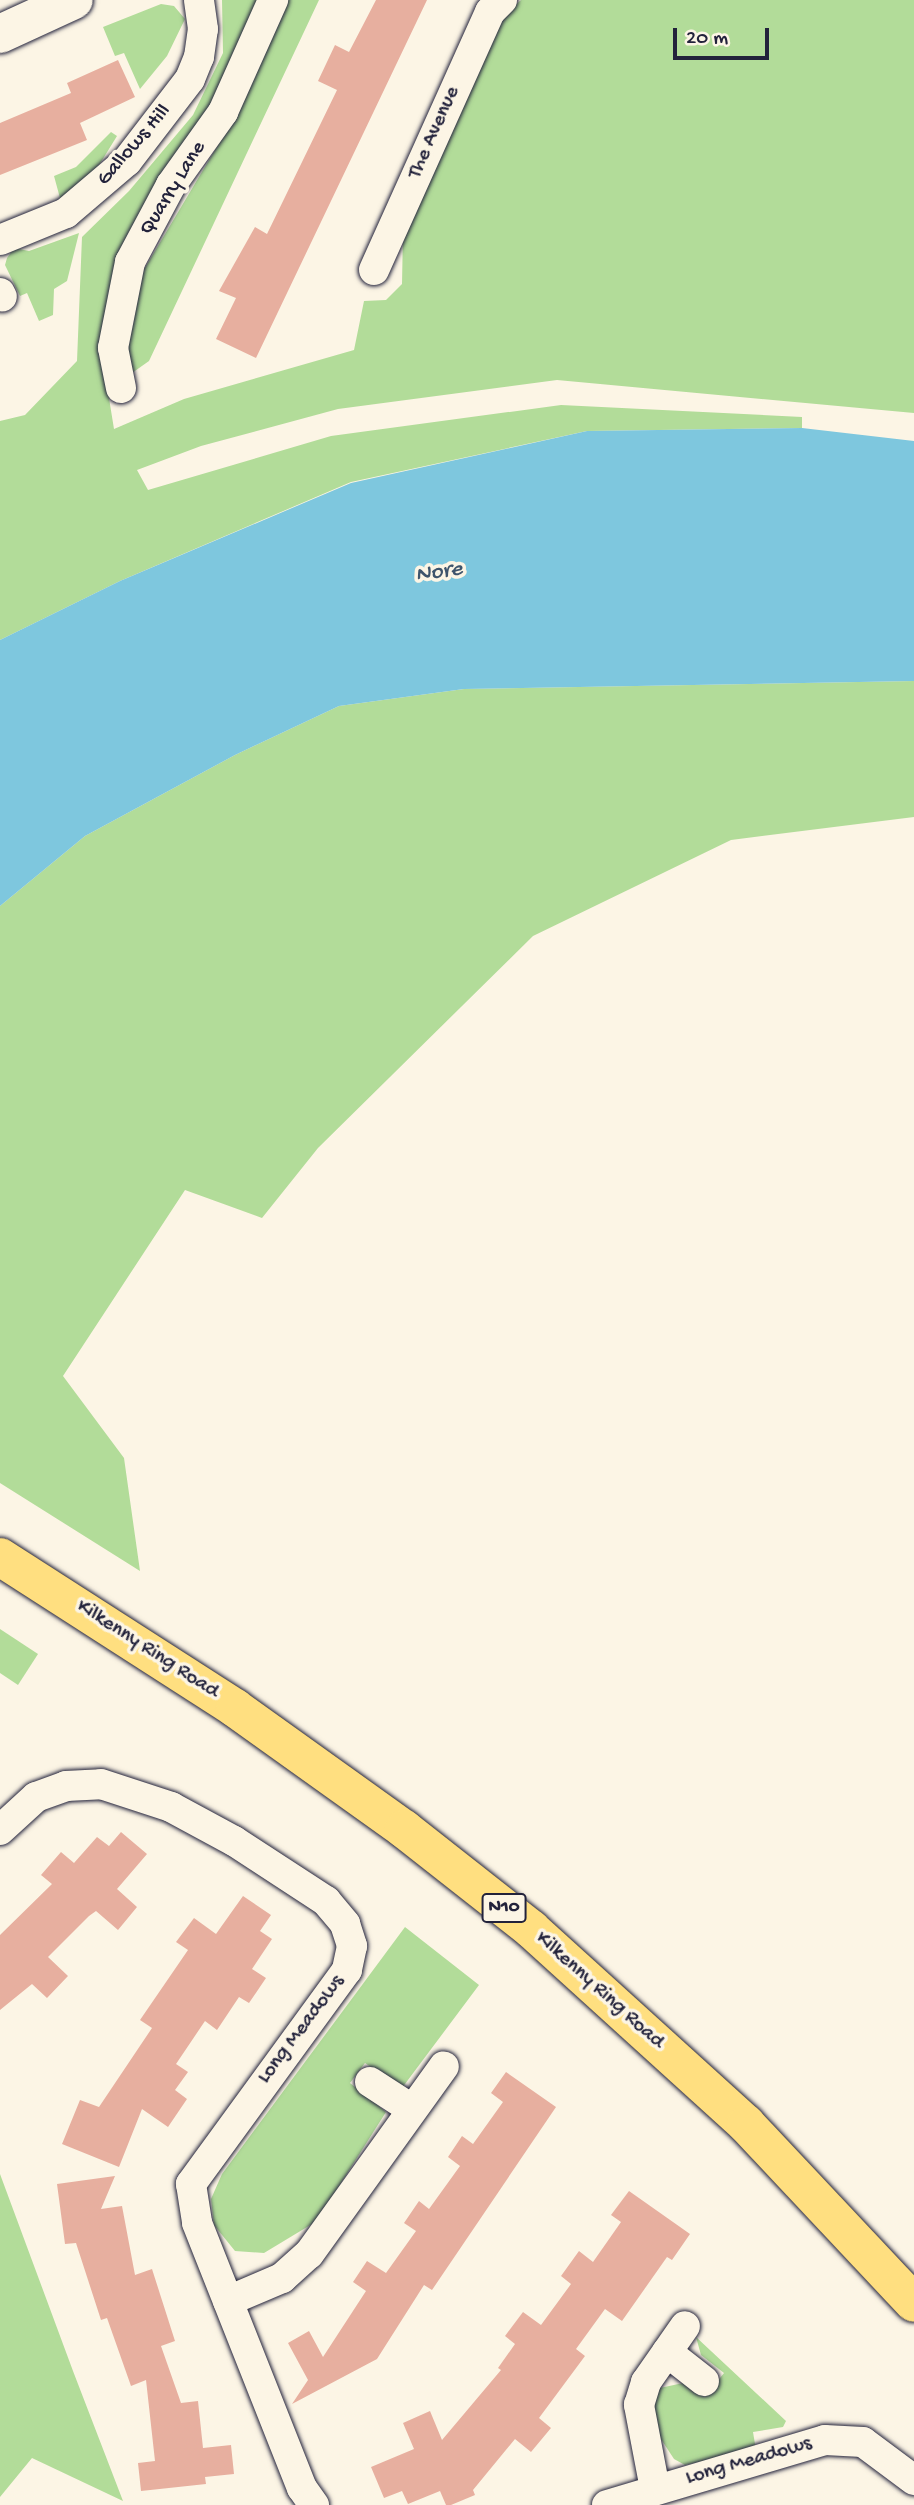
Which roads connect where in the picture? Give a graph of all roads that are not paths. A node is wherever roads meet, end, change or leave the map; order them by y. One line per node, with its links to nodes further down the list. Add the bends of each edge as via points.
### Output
1 (74, 0): 5 (main road)
2 (199, 0): 6 (street, Gallows Hill, via 203,29 190,79 127,162 66,213)
3 (273, 0): 8 (street, Quarry Lane, via 223,112 171,185 130,262 113,348)
4 (502, 0): 7 (street, The Avenue, via 490,12)
5 (0, 34)
6 (0, 240)
7 (374, 270)
8 (121, 388)
9 (0, 1546): 11 (highway, Kilkenny Ring Road / N10)
10 (0, 1557): 11 (highway, Kilkenny Ring Road / N10)
11 (39, 1578): 17 (highway, Kilkenny Ring Road / N10, via 246,1716 404,1829 531,1929 746,2124)
12 (0, 1830): 16 (street, Long Meadows, via 36,1797 66,1786 101,1784 171,1807 234,1841 326,1901 345,1924 352,1947 347,1970 191,2184 197,2223)
13 (444, 2066): 15 (street)
14 (370, 2082): 15 (street)
15 (410, 2108): 16 (street, via 309,2254 282,2278)
16 (228, 2301): 23 (street, Long Meadows, via 302,2488)
17 (914, 2303)
18 (685, 2326): 19 (street)
19 (667, 2352): 20 (street); 22 (street, via 646,2382 639,2405)
20 (704, 2381)
21 (914, 2480): 22 (street, Long Meadows, via 863,2442 825,2440)
22 (655, 2489): 24 (street, Long Meadows)
23 (314, 2505)
24 (607, 2505)

